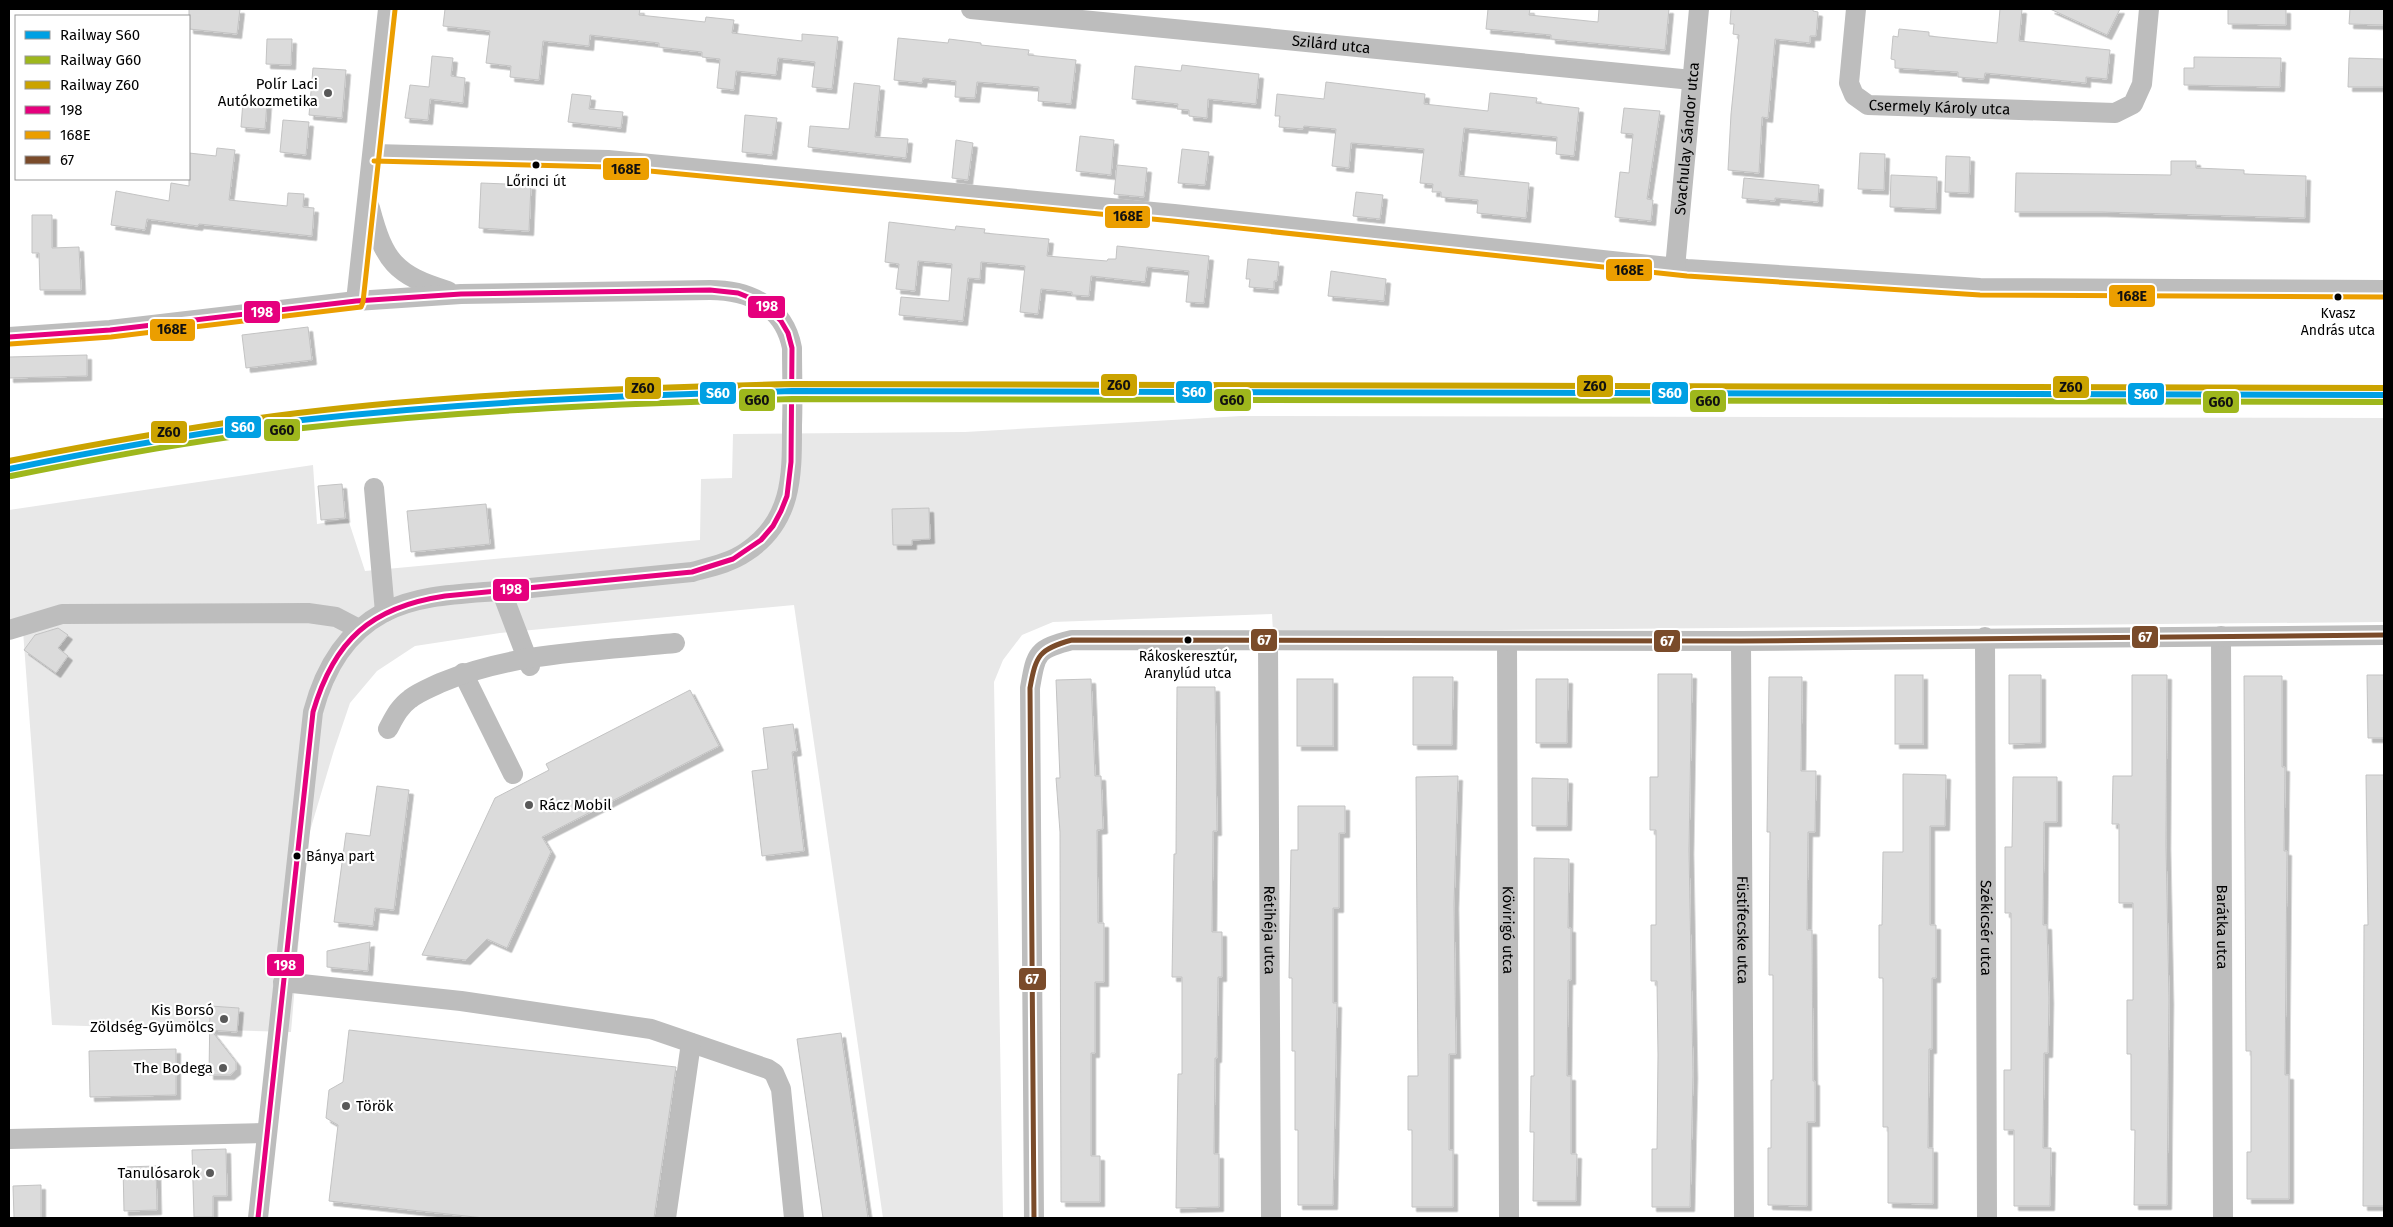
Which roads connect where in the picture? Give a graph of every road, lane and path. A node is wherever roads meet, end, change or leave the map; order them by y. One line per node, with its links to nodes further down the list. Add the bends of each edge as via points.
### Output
1 (388, 9): 7 (street)
2 (971, 9): 6 (street, Szilárd utca)
3 (1699, 9): 6 (street, Svachulay Sándor utca)
4 (1856, 9): 5 (street, Csermely Károly utca, via 1849,83 1854,95 1868,105 2115,113 2132,104 2142,84)
5 (2148, 9)
6 (1692, 80): 9 (street, Svachulay Sándor utca)
7 (374, 154): 8 (street); 9 (street, via 608,160 1184,215)
8 (368, 201): 11 (street, via 376,231 396,267 426,284); 12 (street)
9 (1675, 268): 10 (street, via 1980,288)
10 (2384, 290)
11 (461, 294): 12 (street); 15 (street, via 729,291 758,299 772,310 787,331 792,348 792,479 781,511 757,544 736,558 692,572)
12 (356, 301): 13 (street, via 110,330)
13 (9, 337)
14 (374, 488): 16 (street)
15 (501, 590): 16 (street, via 429,598); 26 (street)
16 (385, 612): 17 (street)
17 (359, 629): 18 (street, via 336,617 308,613 62,614); 30 (street, via 330,664 313,712)
18 (9, 630)
19 (2384, 635): 20 (street)
20 (2222, 636): 21 (street); 42 (street, Barátka utca)
21 (1985, 637): 24 (street); 41 (street, Székicsér utca)
22 (1268, 641): 23 (street); 37 (street, via 1072,640 1049,646 1036,658 1030,688); 38 (street, Rétihéja utca)
23 (1507, 641): 24 (street); 39 (street, Kövirigó utca)
24 (1740, 641): 40 (street, Füstifecske utca)
25 (675, 643): 26 (street)
26 (528, 662): 27 (street)
27 (463, 674): 28 (street, via 421,691 410,699 397,711); 29 (street)
28 (388, 730)
29 (513, 774)
30 (283, 982): 31 (street, via 461,1001 632,1026); 32 (street)
31 (691, 1043): 35 (street); 36 (street, via 768,1069 777,1078 781,1089)
32 (266, 1133): 33 (street); 34 (street)
33 (9, 1139)
34 (258, 1218)
35 (666, 1218)
36 (794, 1218)
37 (1034, 1218)
38 (1271, 1218)
39 (1509, 1218)
40 (1744, 1218)
41 (1987, 1218)
42 (2223, 1218)

